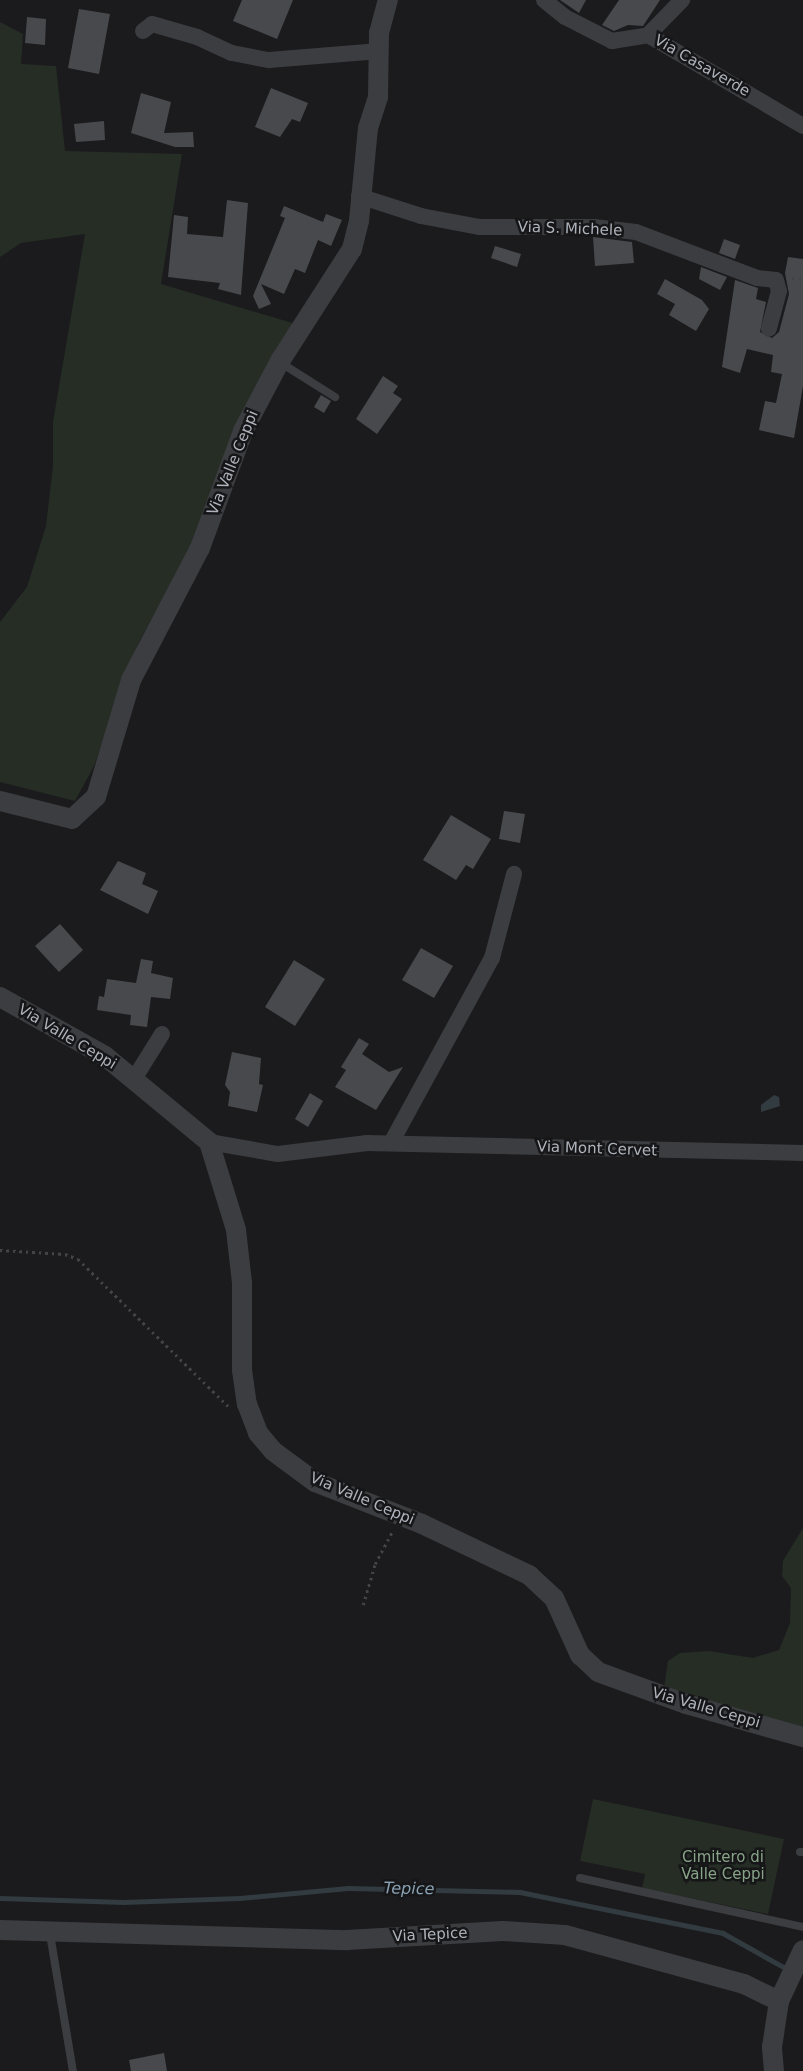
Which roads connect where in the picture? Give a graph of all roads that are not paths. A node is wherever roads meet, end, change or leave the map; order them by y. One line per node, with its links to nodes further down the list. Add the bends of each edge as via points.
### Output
1 (388, 0): 6 (street, Via Valle Ceppi, via 379,33)
2 (544, 0): 5 (street, Via Casaverde, via 565,17 612,41)
3 (682, 0): 5 (street)
4 (143, 30): 6 (street, via 152,24 197,37 232,53 269,60)
5 (648, 35): 7 (street, Via Casaverde)
6 (380, 52): 8 (street, Via Valle Ceppi, via 378,97 368,128)
7 (803, 126)
8 (359, 196): 9 (street, Via S. Michele, via 422,216 480,227 594,227 636,232 757,278 776,280 779,291); 10 (street, Via Valle Ceppi, via 359,222 352,249)
9 (769, 329)
10 (280, 361): 11 (lane, via 303,380); 12 (street, Via Valle Ceppi, via 242,431 200,548 131,680 96,798 72,818)
11 (335, 397)
12 (0, 801)
13 (514, 874): 18 (street, via 492,958)
14 (0, 997): 16 (street, Via Valle Ceppi, via 105,1056)
15 (162, 1034): 16 (street)
16 (134, 1078): 17 (street, Via Valle Ceppi)
17 (209, 1142): 18 (street, Via Mont Cervet, via 278,1154 366,1142); 20 (street, Via Valle Ceppi, via 236,1230 242,1283 242,1370 252,1418 258,1433 273,1451 316,1482 401,1515 530,1575 554,1598 580,1655 598,1672 686,1704)
18 (390, 1143): 19 (street, Via Mont Cervet)
19 (803, 1153)
20 (803, 1737)
21 (580, 1878): 22 (lane)
22 (803, 1927)
23 (0, 1930): 24 (street, Via Tepice)
24 (50, 1932): 26 (street, Via Tepice, via 346,1940 503,1931 564,1935); 27 (lane)
25 (801, 1954): 26 (street)
26 (783, 1994): 28 (street, via 772,2047)
27 (72, 2071)
28 (774, 2071)

